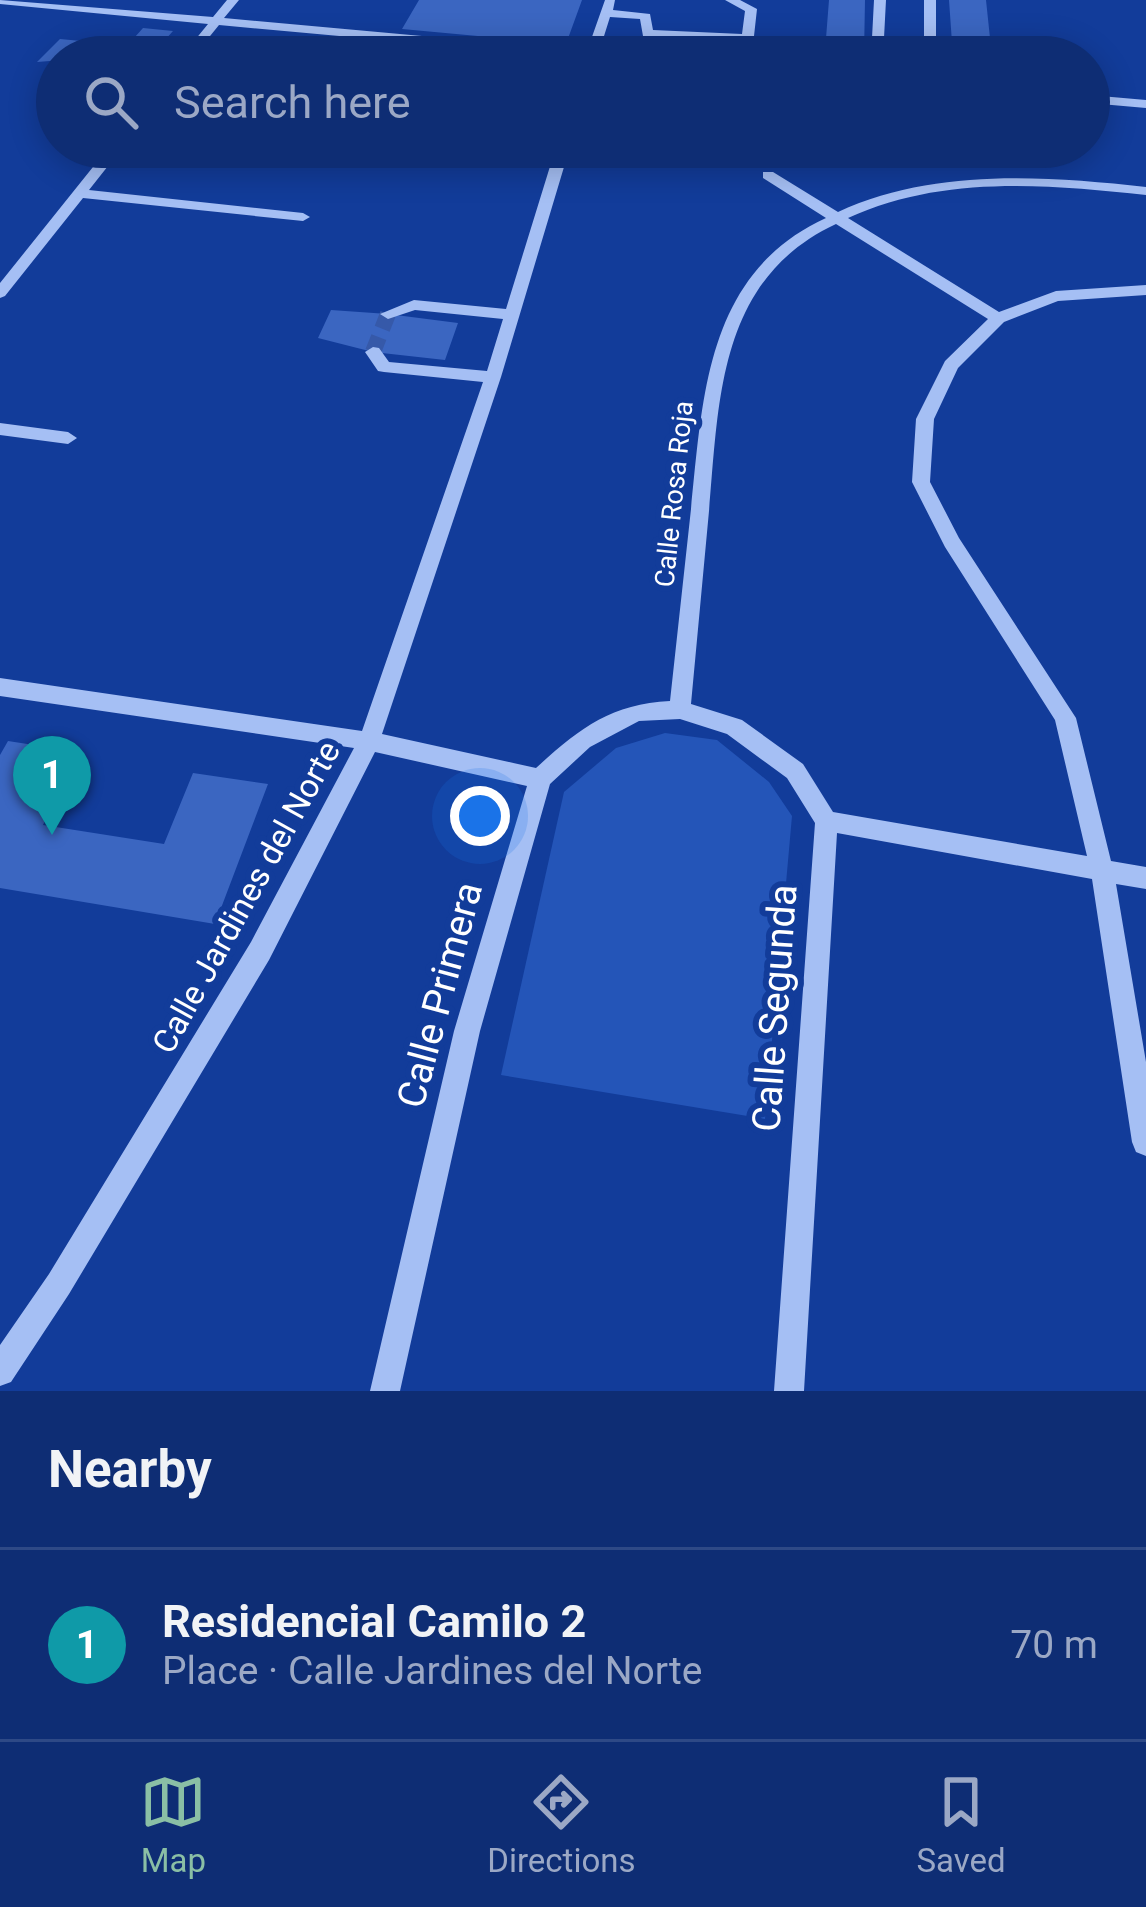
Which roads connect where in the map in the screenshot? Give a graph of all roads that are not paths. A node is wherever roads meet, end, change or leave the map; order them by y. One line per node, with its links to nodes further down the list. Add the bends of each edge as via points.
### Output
1 (233, 0): 7 (street)
2 (731, 0): 12 (street, via 751,9)
3 (880, 0): 13 (street)
4 (930, 0): 14 (street)
5 (0, 1): 7 (street)
6 (608, 7): 10 (street); 11 (street, via 646,16 647,33)
7 (217, 20): 8 (street); 9 (street)
8 (204, 36)
9 (383, 36)
10 (598, 36)
11 (664, 36)
12 (748, 36)
13 (878, 36)
14 (930, 36)
15 (1110, 101): 16 (street)
16 (1146, 104)
17 (99, 168): 21 (street)
18 (557, 168): 27 (street, Calle Jardines del Norte)
19 (769, 175): 23 (street)
20 (1146, 191): 23 (street, Calle Rosa Roja, via 981,180)
21 (79, 194): 22 (street); 25 (street)
22 (303, 217)
23 (831, 217): 28 (street); 34 (street, Calle Rosa Roja, via 771,262 738,308 711,391)
24 (1146, 290): 28 (street, via 1056,296)
25 (0, 293)
26 (388, 314): 27 (street, via 414,305)
27 (512, 315): 30 (street, Calle Jardines del Norte)
28 (998, 319): 38 (street, via 951,365 925,419 921,482 1065,718)
29 (373, 352): 30 (street, via 384,367)
30 (493, 377): 35 (street, Calle Jardines del Norte)
31 (0, 429): 32 (street)
32 (68, 438)
33 (0, 687): 35 (street)
34 (680, 710): 36 (street, via 636,712 582,740); 37 (street, via 734,727 795,771)
35 (370, 741): 36 (street); 41 (street, Calle Jardines del Norte, via 260,951)
36 (540, 779): 42 (street, Calle Primera, via 467,1031)
37 (826, 821): 38 (street); 43 (street, Calle Segunda)
38 (1102, 871): 39 (street); 40 (street)
39 (1146, 878)
40 (1146, 1142)
41 (0, 1371)
42 (385, 1391)
43 (789, 1391)

